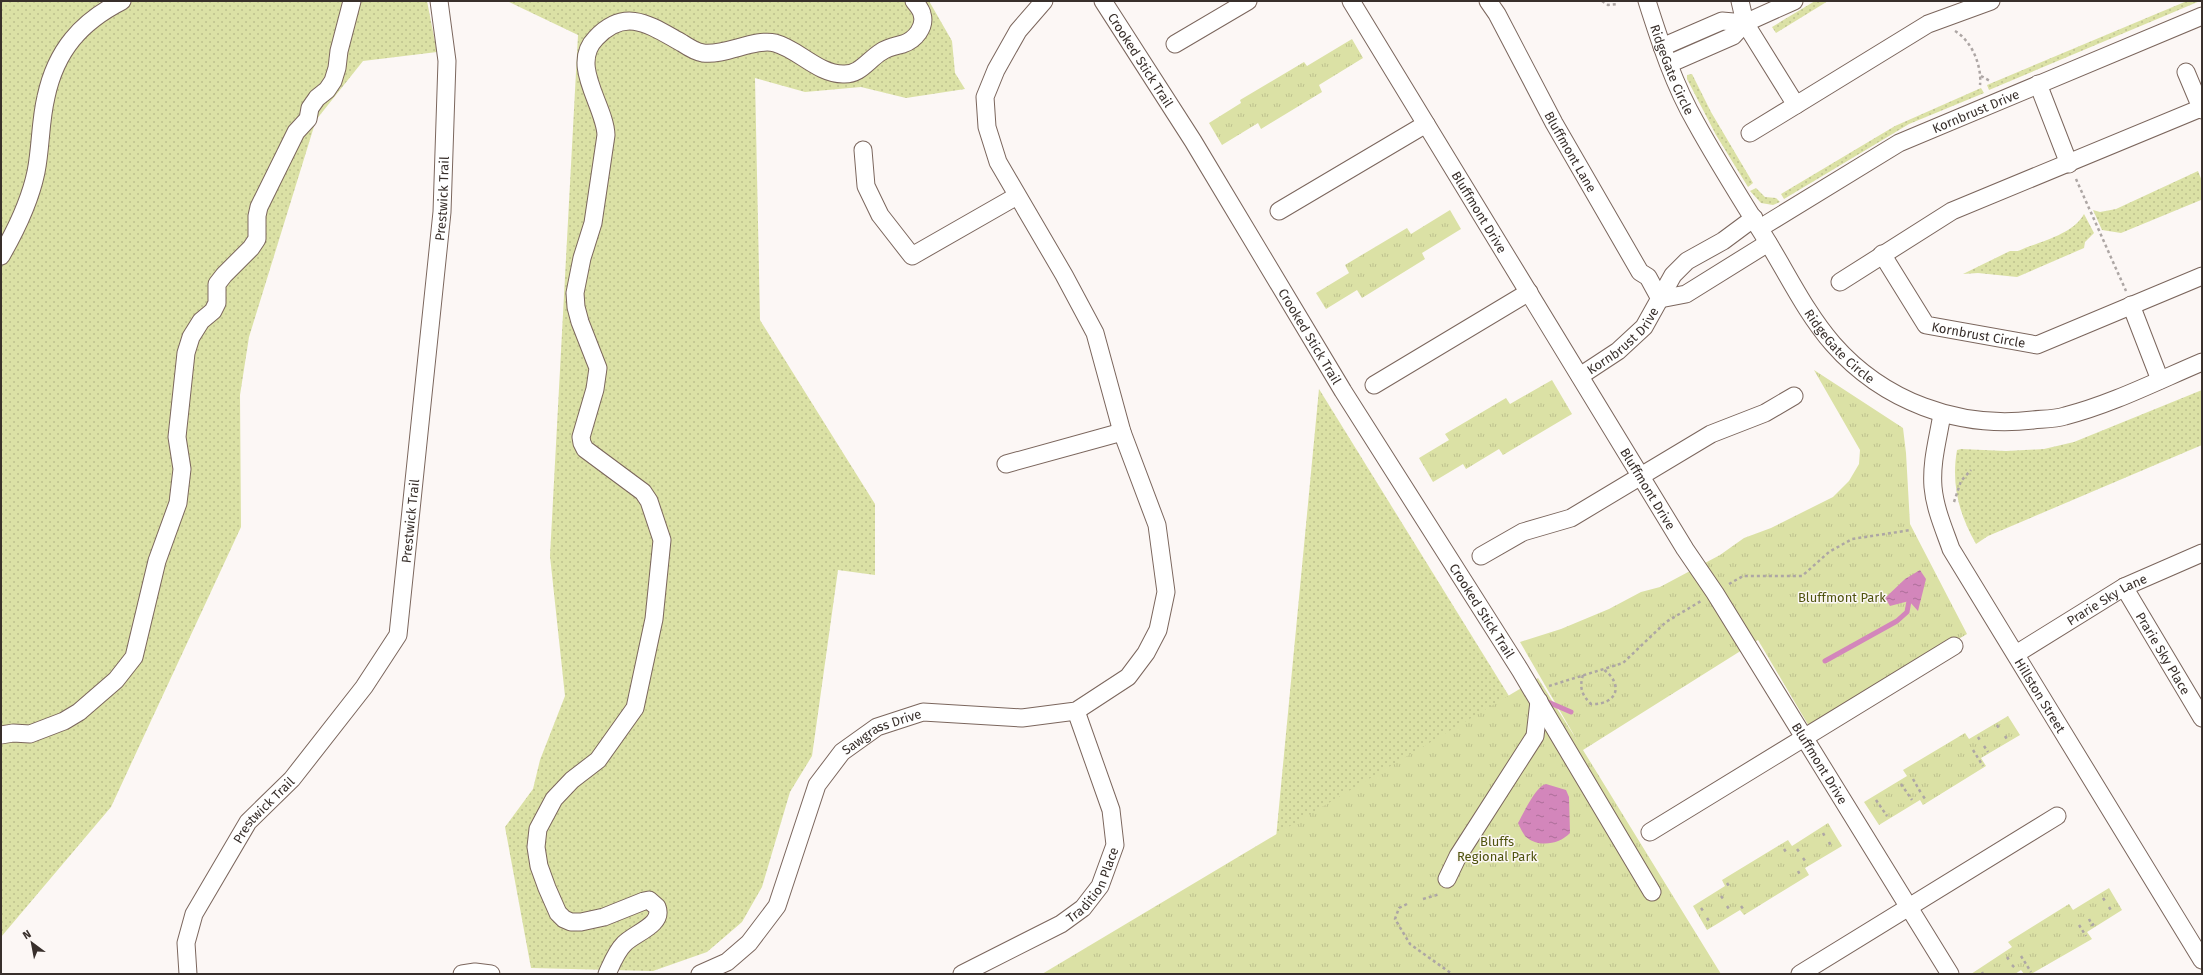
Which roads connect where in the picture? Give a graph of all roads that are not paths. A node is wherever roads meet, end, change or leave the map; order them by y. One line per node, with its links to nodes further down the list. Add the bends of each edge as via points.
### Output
1 (122, 1): 32 (street, via 86,23 73,37 60,59 46,97 39,156 33,182 21,217)
2 (352, 1): 55 (street, via 333,81 310,108 308,119 296,132 259,207 257,239 218,284 217,303 213,311 201,321 189,342 184,364 178,437 182,469 178,502 157,561 134,656 116,680 79,712 64,721 30,734)
3 (439, 1): 63 (street, Prestwick Trail, via 447,62 442,212 398,635 364,688 292,779 248,822 194,914 186,943)
4 (914, 1): 66 (street, via 922,13 920,31 905,44 880,52 859,70 851,73 835,73 773,43 714,54 702,53 645,23 630,19 606,30 595,38 588,49 587,75 606,125 606,135 593,223 575,293 580,322 598,368 595,389 581,437 585,449 643,492 649,501 662,540 654,619 635,708 598,760 554,799 538,829 536,847 539,866 547,888 558,913 564,919 581,922 604,917 650,900 657,907 658,917 654,923 623,945)
5 (1044, 1): 27 (street, via 1018,31 996,70 985,97 987,127 998,162)
6 (1103, 1): 52 (street, Crooked Stick Trail, via 1193,141 1343,391)
7 (1248, 1): 16 (street)
8 (1351, 1): 23 (street, Bluffmont Drive)
9 (1488, 1): 36 (street, Bluffmont Lane, via 1554,123 1640,272 1648,277)
10 (1647, 1): 17 (street, RidgeGate Circle)
11 (1740, 1): 15 (street)
12 (1794, 1): 15 (street)
13 (1990, 1): 21 (street, via 1928,24)
14 (2202, 16): 20 (street, Kornbrust Drive)
15 (1745, 23): 17 (street, via 1722,21); 18 (street, via 1733,36); 21 (street)
16 (1175, 44)
17 (1662, 47): 18 (street, RidgeGate Circle)
18 (1669, 64): 29 (street, RidgeGate Circle, via 1695,122)
19 (2186, 72): 22 (street)
20 (2038, 84): 26 (street); 29 (street, Kornbrust Drive, via 1899,143)
21 (1796, 105): 24 (street)
22 (2202, 109): 26 (street)
23 (1426, 124): 28 (street); 35 (street, Bluffmont Drive)
24 (1750, 134)
25 (863, 150): 27 (street, via 866,186 880,214 912,256)
26 (2069, 164): 31 (street, via 1952,211)
27 (1017, 196): 44 (street, via 1095,333)
28 (1279, 211)
29 (1757, 223): 30 (street, RidgeGate Circle); 36 (street, Kornbrust Drive, via 1687,261 1673,275)
30 (1768, 243): 36 (street, Kornbrust Drive, via 1686,294); 43 (street, RidgeGate Circle, via 1832,343 1854,365 1889,391 1923,408)
31 (1882, 254): 34 (street); 37 (street, Kornbrust Circle, via 1926,325 2037,345)
32 (1, 256)
33 (2202, 276): 37 (street, Kornbrust Circle)
34 (1840, 282)
35 (1528, 292): 39 (street, Bluffmont Drive); 41 (street)
36 (1660, 299): 39 (street, Kornbrust Drive, via 1644,327 1618,351)
37 (2131, 304): 40 (street)
38 (2202, 362): 40 (street, RidgeGate Circle)
39 (1580, 376): 46 (street, Bluffmont Drive)
40 (2160, 380): 43 (street, RidgeGate Circle, via 2095,407 2063,417 2006,424 1973,421)
41 (1374, 385)
42 (1794, 396): 46 (street, via 1765,413 1711,434)
43 (1942, 414): 51 (street, Hillston Street, via 1934,452 1933,487 1939,517 1952,549)
44 (1122, 432): 45 (street); 53 (street, Sawgrass Drive, via 1157,525 1166,592 1158,630 1128,677)
45 (1006, 464)
46 (1640, 476): 48 (street, via 1571,518 1523,532); 56 (street, Bluffmont Drive)
47 (2202, 553): 49 (street, Prarie Sky Lane)
48 (1481, 556)
49 (2124, 588): 51 (street, Prarie Sky Lane); 54 (street, Prarie Sky Place)
50 (1954, 646): 56 (street)
51 (2016, 654): 62 (street, Hillston Street)
52 (1539, 702): 59 (street, via 1535,736 1458,856); 60 (street, Crooked Stick Trail)
53 (1076, 712): 67 (street, Sawgrass Drive, via 1022,718 923,712 871,731 842,752 817,785 777,906 749,943 727,962); 68 (street, Tradition Place, via 1111,810 1115,846 1100,886 1083,908 1061,924)
54 (2202, 718)
55 (1, 735)
56 (1804, 738): 58 (street); 61 (street, Bluffmont Drive)
57 (2057, 816): 61 (street)
58 (1650, 832)
59 (1445, 886)
60 (1652, 892)
61 (1908, 907): 69 (street); 70 (street, Bluffmont Drive)
62 (2202, 960)
63 (188, 974)
64 (462, 974): 65 (street)
65 (491, 974)
66 (607, 974)
67 (700, 974)
68 (962, 974)
69 (1800, 974)
70 (1950, 974)

